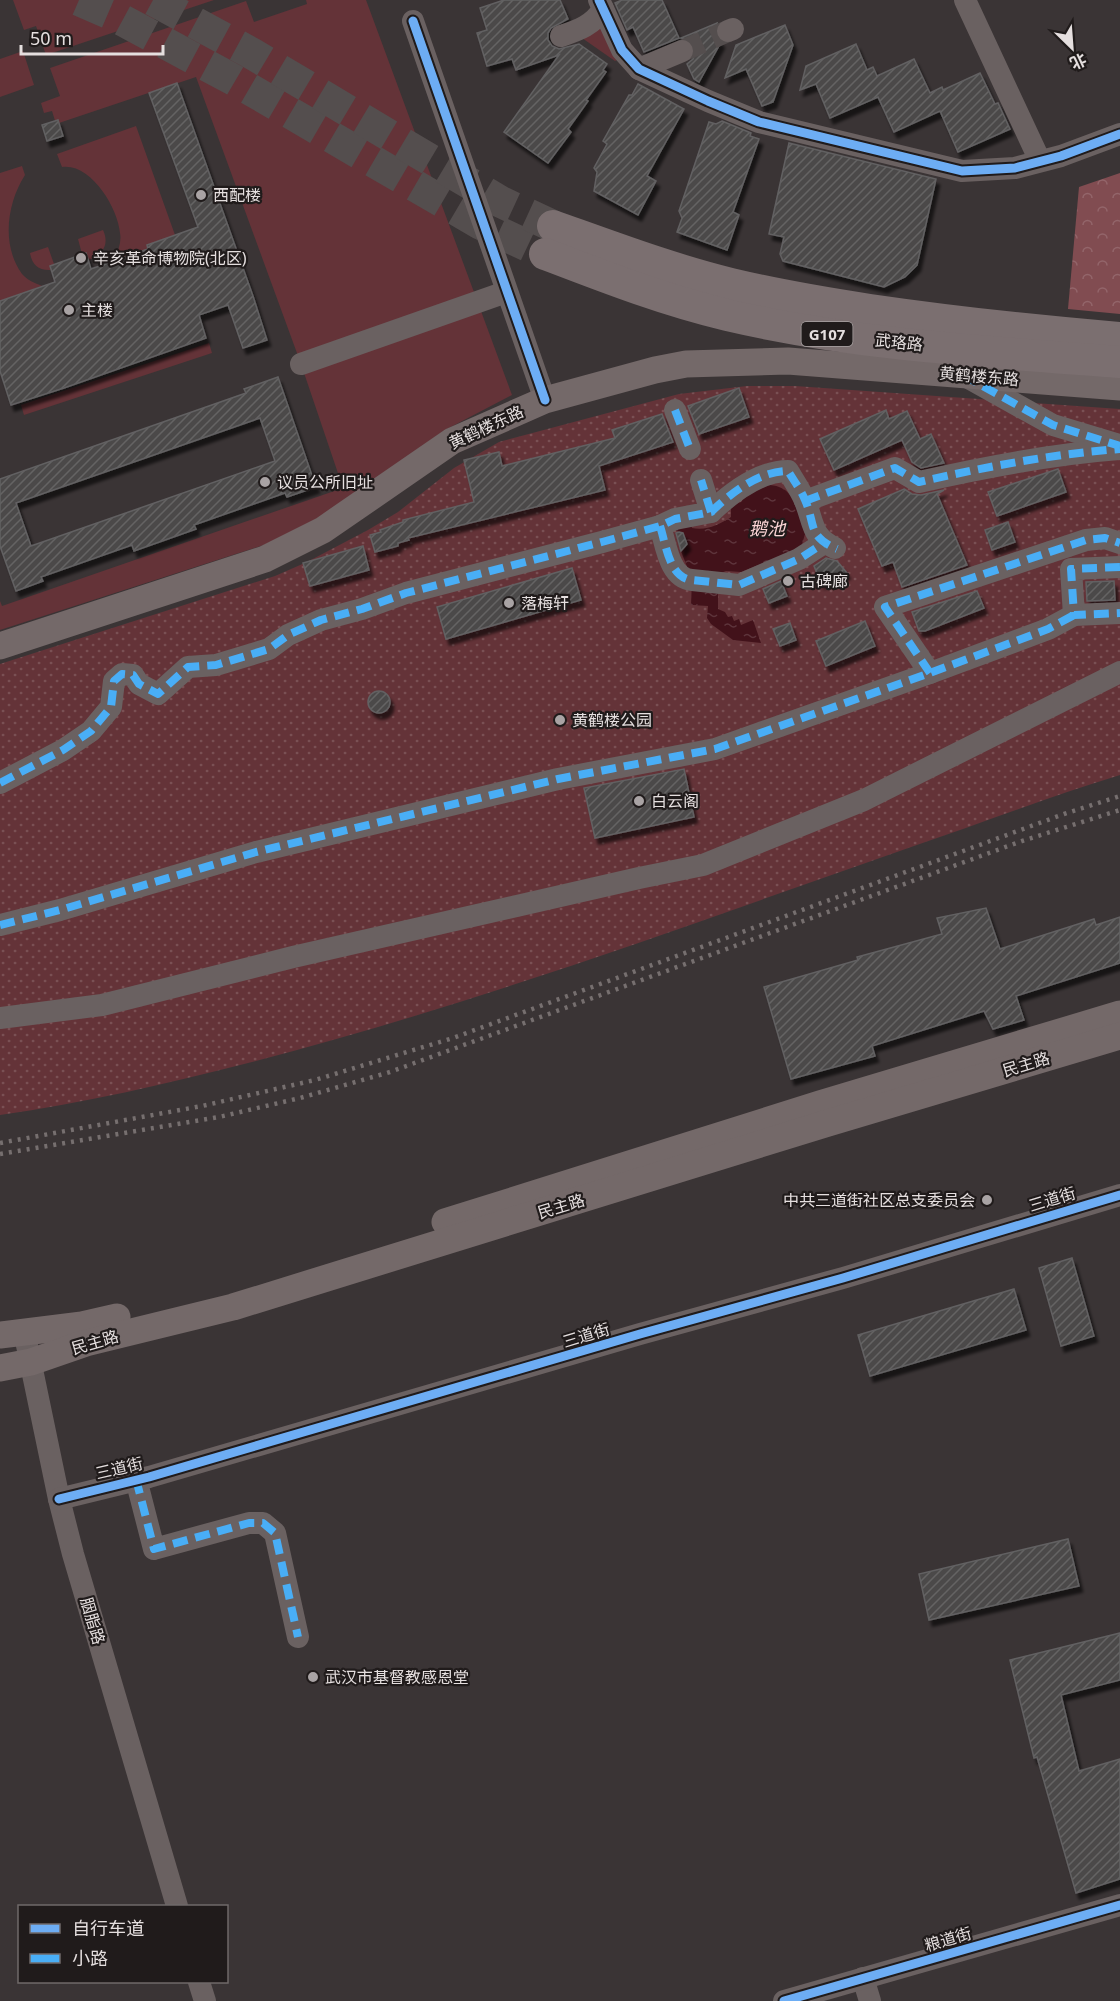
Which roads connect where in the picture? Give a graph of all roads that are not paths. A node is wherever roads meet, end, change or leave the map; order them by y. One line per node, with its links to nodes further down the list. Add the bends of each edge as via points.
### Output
1 (965, 0): 8 (street)
2 (601, 4): 4 (street, via 596,20); 6 (street, via 622,50)
3 (414, 21): 9 (street)
4 (561, 36)
5 (682, 51): 6 (street)
6 (639, 69): 8 (street, via 759,122 962,171 1015,168)
7 (1120, 134): 8 (street)
8 (1040, 161)
9 (506, 292): 12 (street); 15 (street)
10 (1120, 338): 11 (highway, 武珞路 / G107, via 923,318 830,304 549,240 632,288 726,315 820,333 918,345)
11 (1120, 362)
12 (301, 364)
13 (963, 375): 14 (main road, 黄鹤楼东路); 15 (main road, 黄鹤楼东路, via 788,361 686,364); 17 (street, via 1053,425)
14 (1120, 387)
15 (545, 400): 27 (main road, 黄鹤楼东路, via 452,441 323,530 265,559)
16 (675, 410): 18 (street)
17 (1120, 447): 20 (street, via 978,468 919,482 895,468)
18 (690, 448)
19 (701, 480): 21 (street)
20 (805, 501): 21 (street, via 788,471 774,471 729,494); 22 (street, via 815,532 830,546 739,585 685,580 675,572)
21 (711, 512): 22 (street)
22 (660, 526): 30 (street, via 406,592 321,620 269,649 216,665 188,667 159,694 139,684 133,675 122,674 114,681 111,707 91,730 63,750)
23 (1120, 543): 29 (street, via 1105,538 1086,540 885,607)
24 (1120, 567): 26 (street, via 1071,569)
25 (1120, 613): 26 (street)
26 (1074, 615): 29 (street, via 1048,629)
27 (0, 646)
28 (1120, 672): 33 (street, via 864,800 702,865 293,957 102,1005)
29 (930, 673): 31 (street, via 715,749 558,779 256,852)
30 (0, 783)
31 (0, 925)
32 (1120, 1014): 36 (main road, 民主路, via 227,1290 82,1325)
33 (0, 1017)
34 (1120, 1036): 37 (main road, 民主路, via 233,1307 86,1343)
35 (1120, 1196): 39 (street, 三道街)
36 (12, 1333): 37 (street, 胭脂路)
37 (31, 1362): 38 (main road, 民主路); 40 (street, 胭脂路)
38 (0, 1368)
39 (136, 1479): 40 (street, 三道街); 41 (street, via 154,1549 249,1523 263,1523 275,1533)
40 (59, 1499): 42 (street, 胭脂路)
41 (298, 1637)
42 (177, 1905)
43 (1120, 1905): 44 (street, 粮道街)
44 (863, 1978): 47 (street, 粮道街); 48 (street)
45 (200, 1983): 46 (street)
46 (205, 2001)
47 (784, 2001)
48 (870, 2001)

